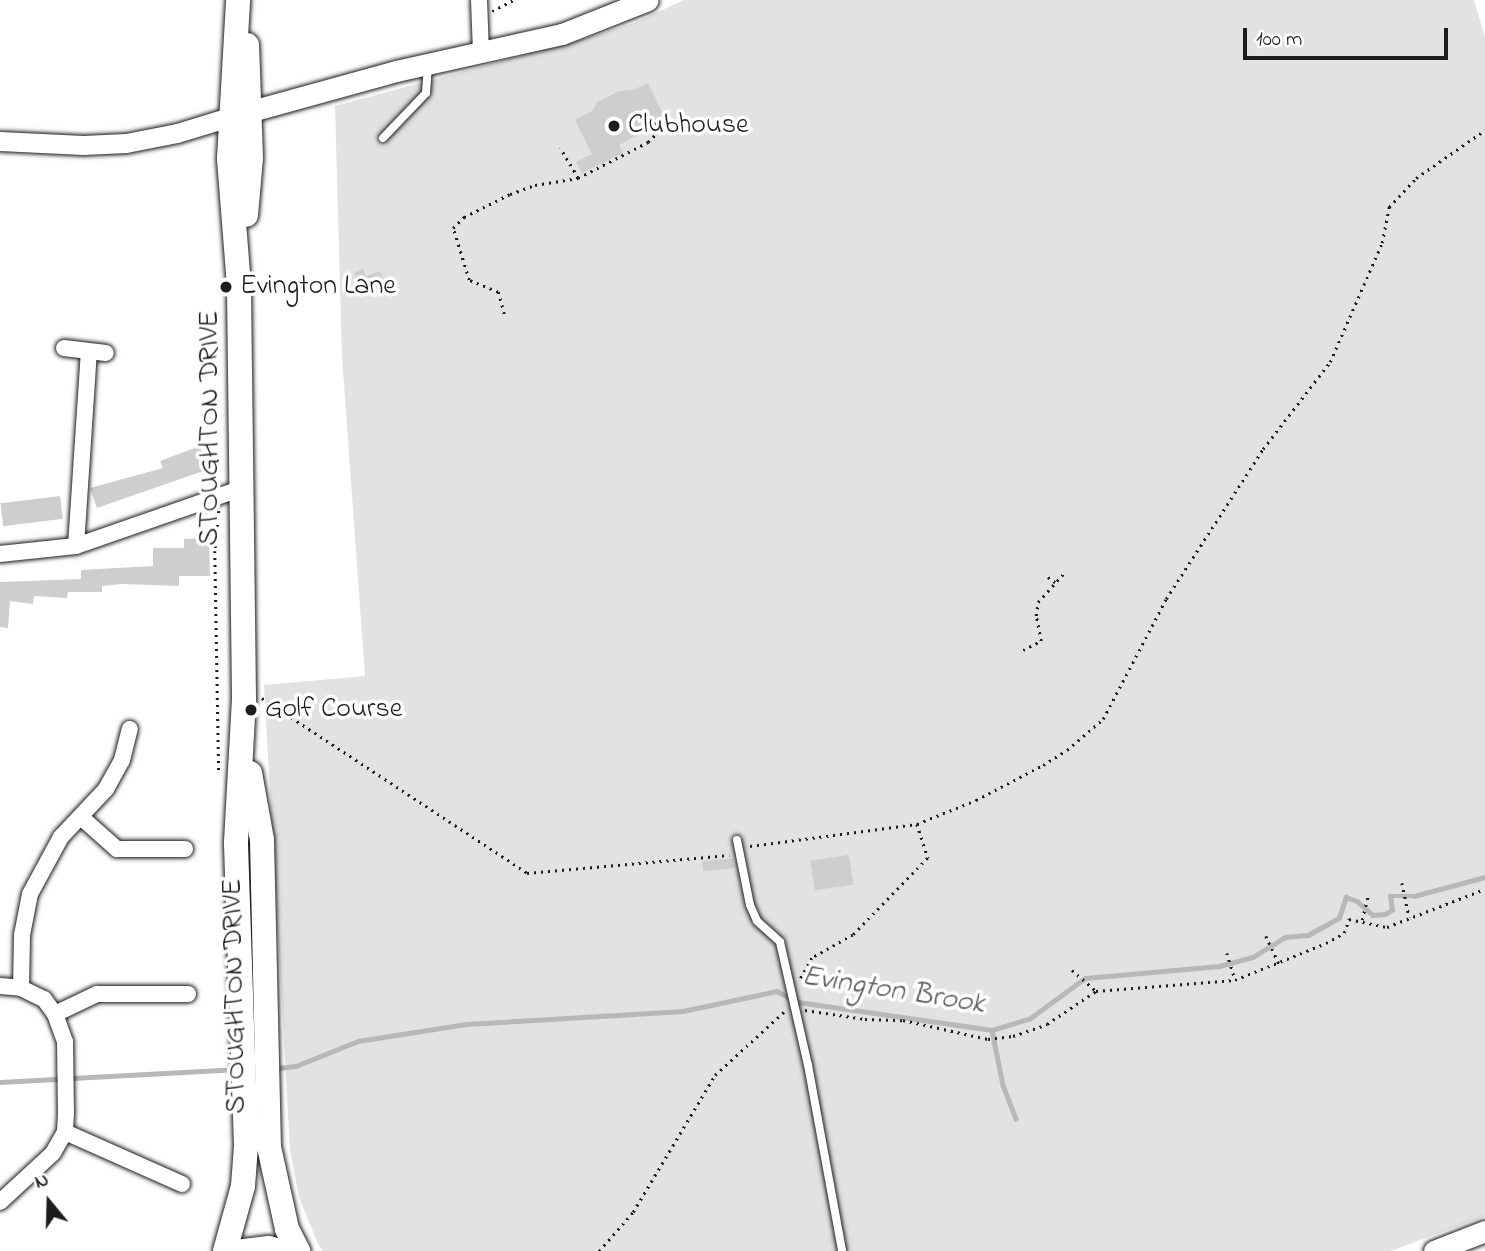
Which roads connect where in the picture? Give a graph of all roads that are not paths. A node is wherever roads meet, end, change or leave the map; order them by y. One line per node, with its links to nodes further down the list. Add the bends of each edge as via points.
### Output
1 (240, 0): 6 (highway, STOUGHTON DRIVE)
2 (479, 0): 4 (street)
3 (648, 0): 4 (main road, via 562,34)
4 (481, 52): 5 (main road)
5 (428, 65): 6 (main road); 7 (lane, via 426,93)
6 (241, 114): 8 (street, via 126,143); 12 (highway, STOUGHTON DRIVE, via 251,158 239,286)
7 (383, 138)
8 (0, 141)
9 (64, 348): 10 (street)
10 (89, 352): 11 (street); 13 (street)
11 (106, 354)
12 (240, 489): 13 (street); 16 (highway, STOUGHTON DRIVE)
13 (76, 547): 14 (street)
14 (0, 554)
15 (130, 729): 17 (street, via 122,760)
16 (244, 738): 28 (highway, STOUGHTON DRIVE, via 236,842 246,1146 243,1186); 31 (highway, STOUGHTON DRIVE, via 262,840 269,1147 288,1229)
17 (82, 818): 19 (street, via 117,849); 21 (street, via 61,837 30,894 22,935)
18 (737, 840): 32 (lane, via 750,905 757,920 780,943)
19 (185, 849)
20 (0, 986): 21 (street)
21 (21, 988): 23 (street, via 44,999)
22 (188, 994): 23 (street, via 97,994)
23 (54, 1014): 24 (street, via 65,1042)
24 (65, 1132): 25 (street); 26 (street, via 53,1153)
25 (183, 1184)
26 (0, 1202)
27 (1485, 1231): 33 (main road)
28 (225, 1251)
29 (244, 1251): 30 (highway)
30 (280, 1251)
31 (298, 1251)
32 (842, 1251)
33 (1434, 1251)

